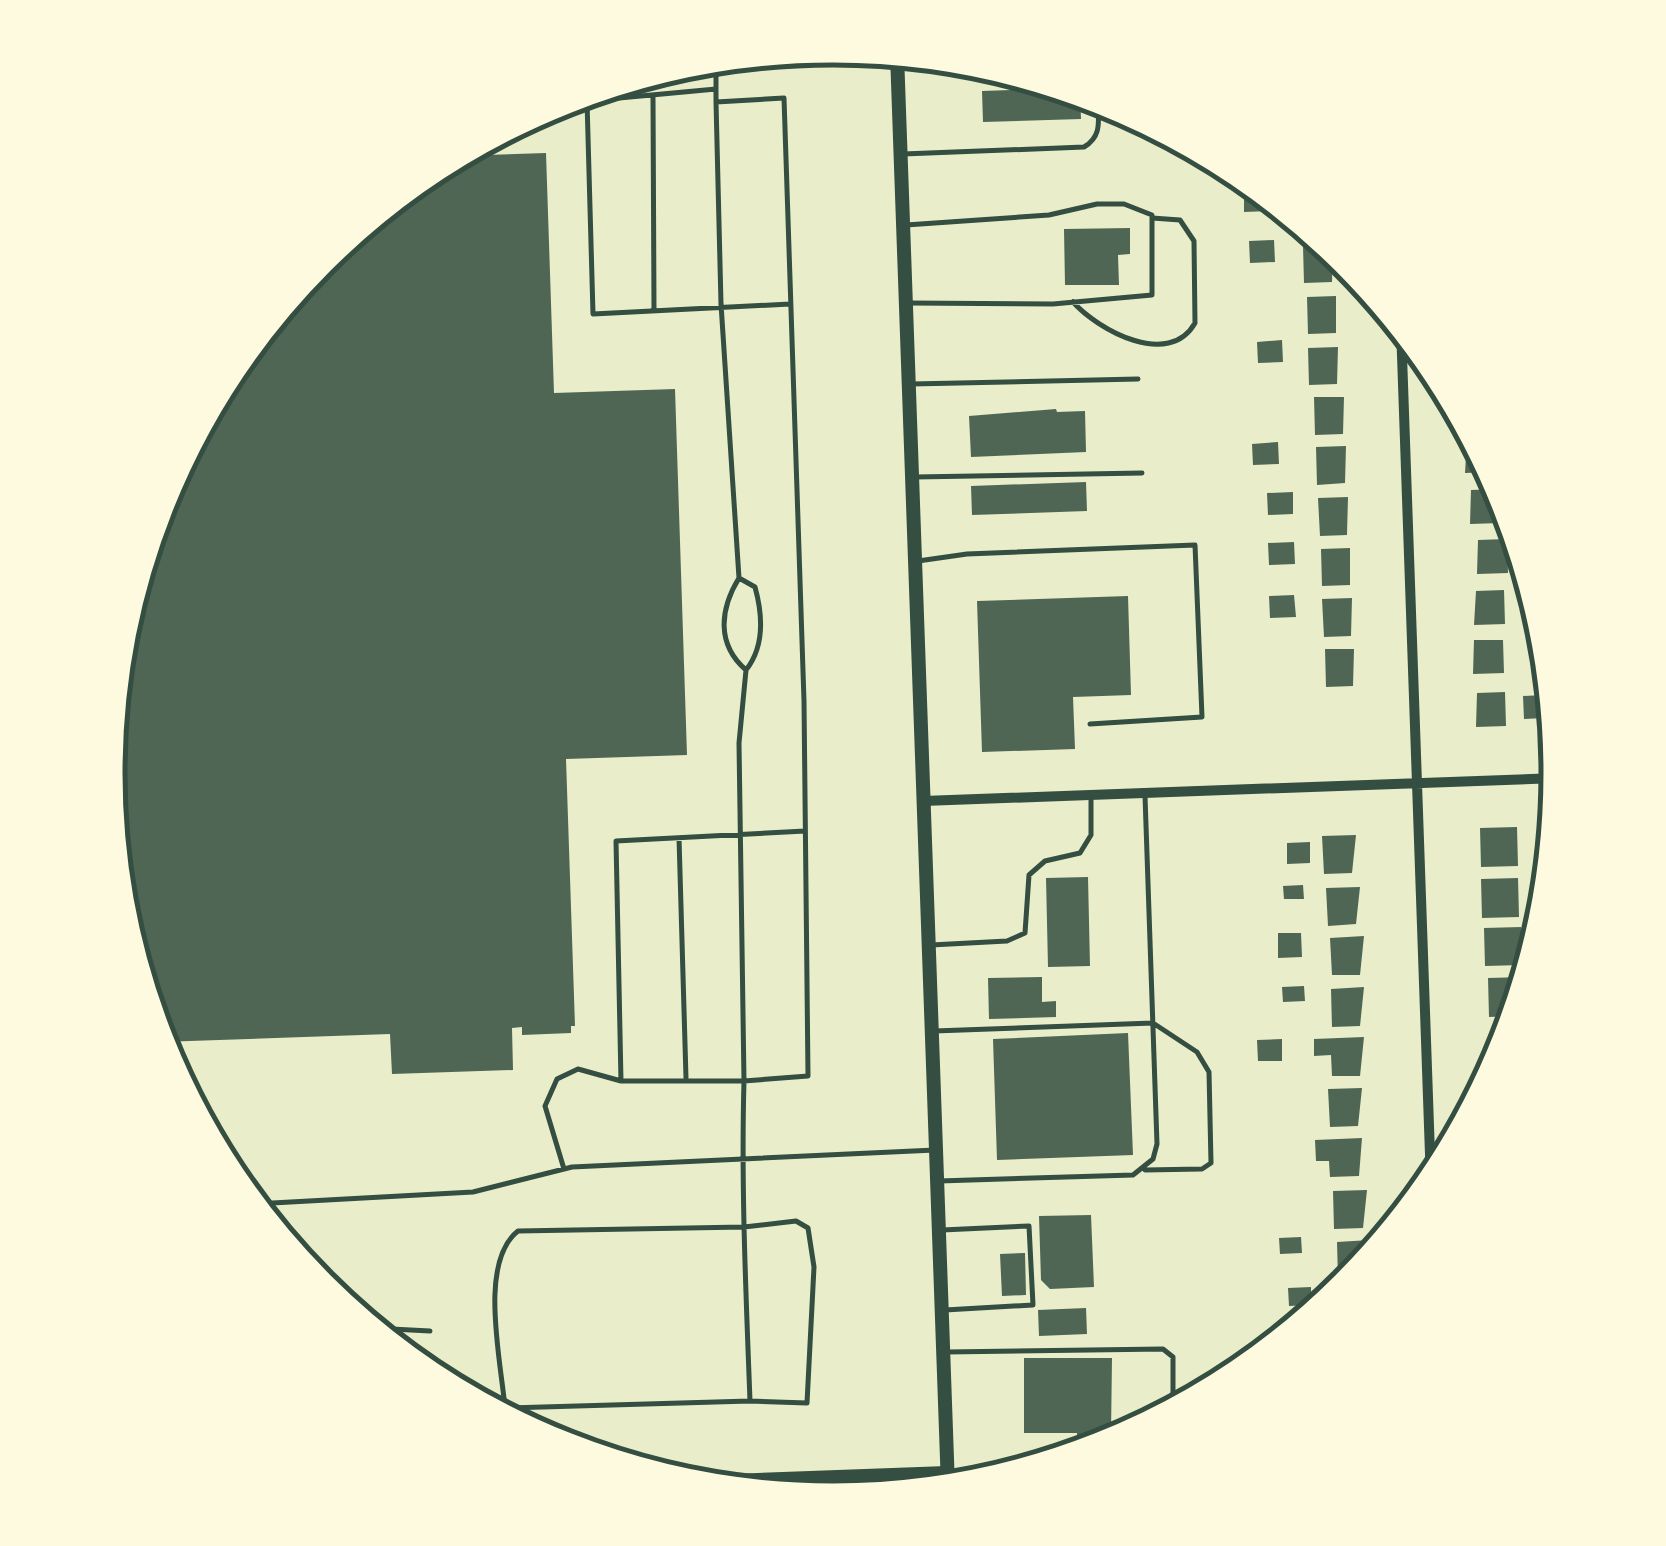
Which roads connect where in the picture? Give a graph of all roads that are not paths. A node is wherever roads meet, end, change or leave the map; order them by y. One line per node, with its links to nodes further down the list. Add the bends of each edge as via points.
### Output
1 (897, 69): 9 (main road)
2 (716, 75): 3 (lane)
3 (716, 89): 4 (lane); 6 (lane)
4 (653, 96): 5 (lane); 16 (lane)
5 (619, 99)
6 (716, 102): 13 (lane); 14 (lane, via 784,98)
7 (587, 110): 16 (lane, via 593,314)
8 (1099, 117): 9 (lane, via 1095,141 1084,148)
9 (900, 154): 11 (main road)
10 (1152, 218): 11 (lane, via 1124,204 1097,204 1048,215); 12 (lane, via 1152,295); 12 (lane, via 1180,220 1194,241 1191,330 1175,340 1132,342 1106,332)
11 (903, 225): 15 (main road)
12 (1073, 302): 15 (lane)
13 (721, 304): 14 (lane); 16 (lane); 23 (lane)
14 (790, 304): 31 (lane)
15 (906, 304): 19 (main road)
16 (654, 309)
17 (1402, 352): 27 (street)
18 (1138, 379): 19 (lane)
19 (908, 384): 21 (main road)
20 (1142, 472): 21 (lane)
21 (912, 478): 22 (main road)
22 (915, 562): 25 (lane, via 1196,544 1202,717); 30 (main road)
23 (739, 578): 24 (lane, via 726,601 723,631 732,659); 24 (lane, via 755,587 761,608 757,656)
24 (746, 670): 32 (lane)
25 (1090, 724)
26 (1541, 778): 27 (street)
27 (1418, 782): 28 (street); 41 (street)
28 (1145, 794): 29 (street); 35 (lane)
29 (1091, 795): 30 (street); 34 (lane, via 1090,835 1080,853 1044,860 1029,875 1025,934)
30 (923, 801): 34 (main road)
31 (805, 831): 32 (lane); 39 (lane, via 808,1076)
32 (740, 835): 33 (lane); 39 (lane)
33 (680, 838): 37 (lane); 38 (lane, via 616,841)
34 (928, 945): 36 (main road)
35 (1153, 1023): 36 (lane); 44 (lane, via 1157,1144); 44 (lane, via 1197,1052 1210,1072 1213,1150 1202,1169)
36 (931, 1031): 40 (main road)
37 (686, 1078): 38 (lane); 39 (lane)
38 (621, 1080): 43 (lane, via 578,1069 557,1079 545,1106)
39 (744, 1081): 42 (lane)
40 (935, 1150): 42 (lane); 45 (main road)
41 (1430, 1153)
42 (741, 1159): 43 (lane); 47 (lane)
43 (564, 1169): 46 (lane, via 474,1192)
44 (1144, 1170): 45 (lane)
45 (936, 1181): 48 (main road)
46 (270, 1203)
47 (744, 1227): 54 (lane, via 518,1231 506,1241 494,1282); 55 (lane); 55 (lane, via 796,1220 808,1228 814,1267 807,1404)
48 (938, 1230): 49 (main road); 49 (lane, via 1029,1226 1033,1304)
49 (942, 1310): 52 (main road)
50 (395, 1329): 51 (lane)
51 (430, 1331)
52 (943, 1352): 53 (lane, via 1164,1348 1173,1357); 57 (main road)
53 (1174, 1393)
54 (504, 1400)
55 (750, 1401): 56 (lane)
56 (519, 1408)
57 (947, 1471)
58 (873, 1479): 59 (street)
59 (800, 1480)

